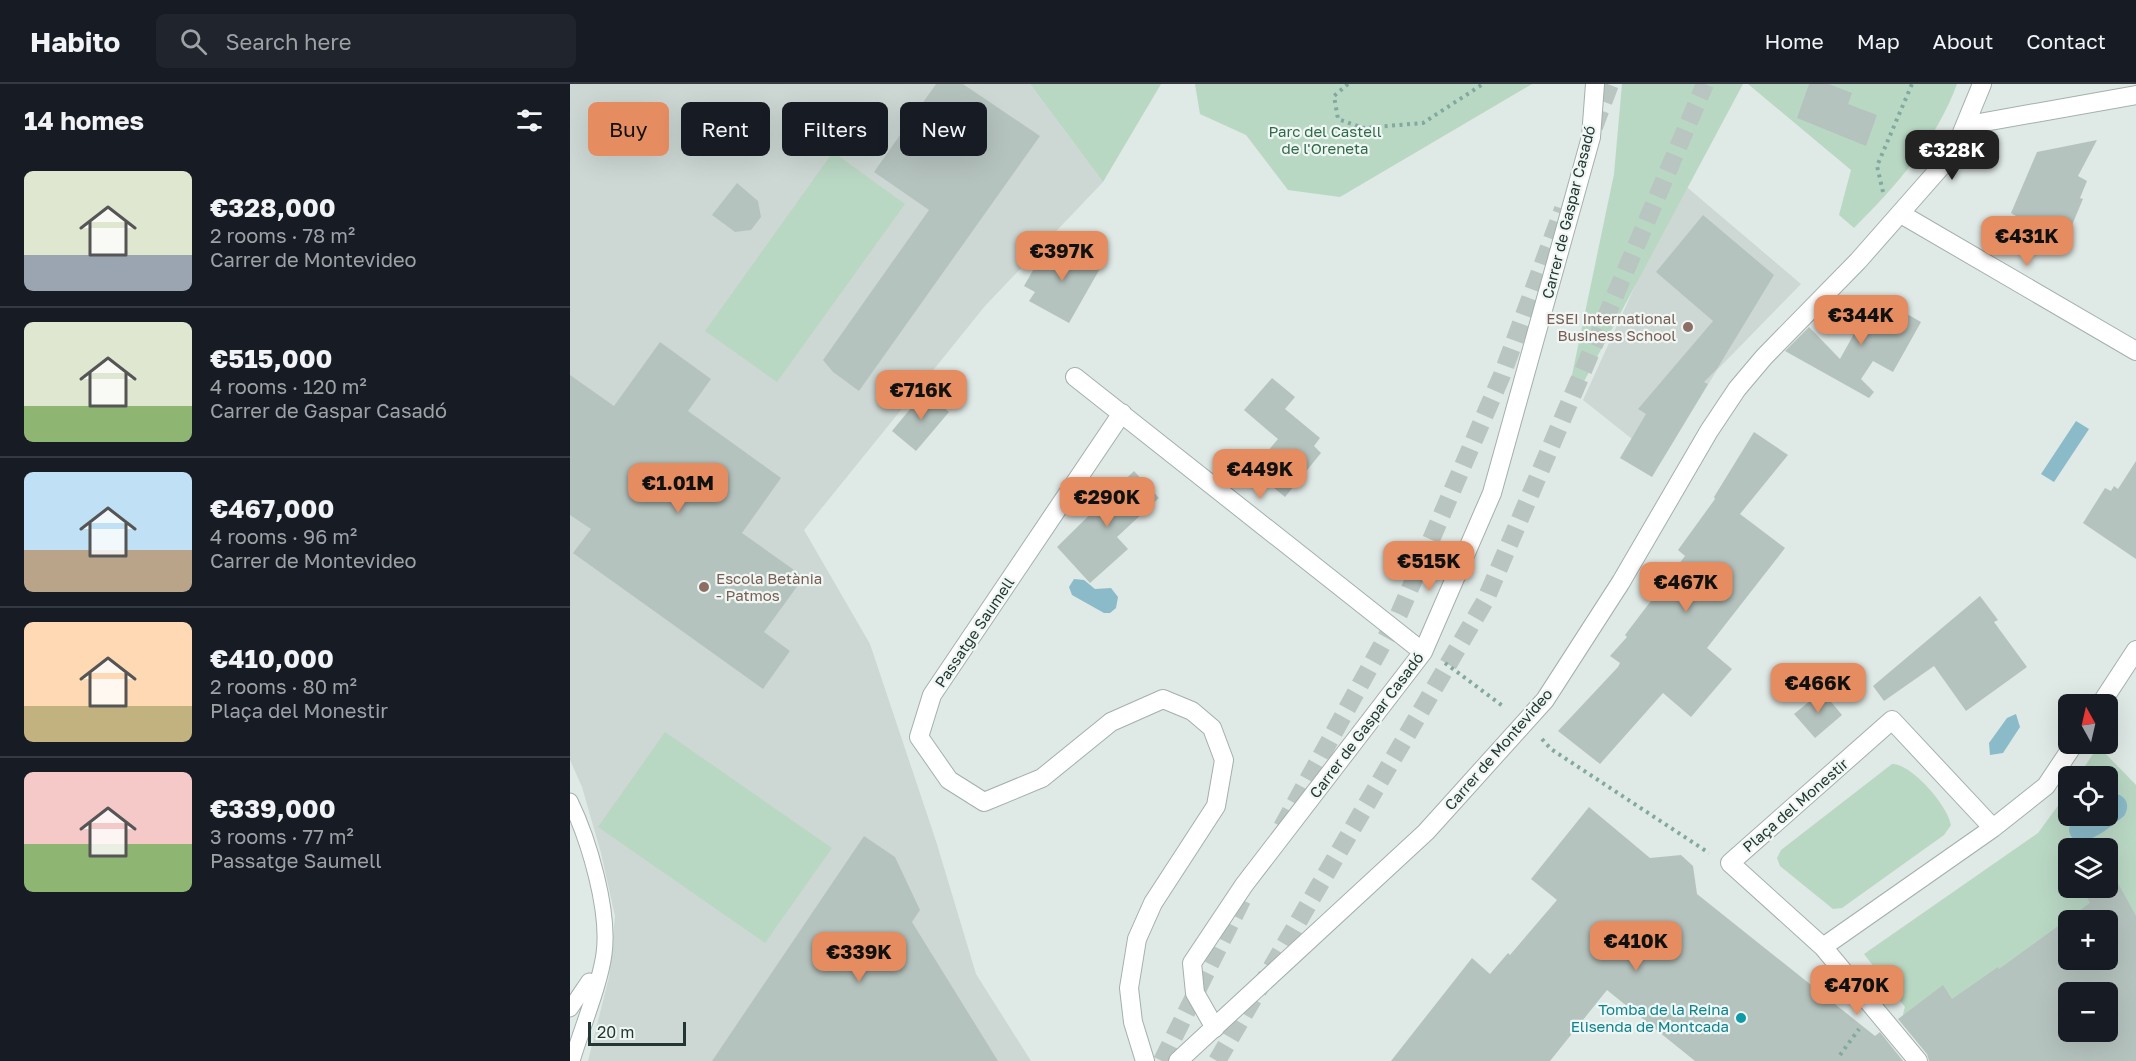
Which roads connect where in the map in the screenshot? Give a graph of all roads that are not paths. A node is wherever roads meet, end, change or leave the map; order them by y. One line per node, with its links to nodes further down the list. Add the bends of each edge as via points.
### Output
1 (1595, 84): 10 (street, Carrer de Gaspar Casadó, via 1591,137 1492,493)
2 (1982, 84): 4 (street, Carrer de Montevideo)
3 (2136, 95): 4 (street)
4 (1968, 124): 5 (street, Carrer de Montevideo, via 1954,152)
5 (1901, 214): 6 (street); 18 (street, Carrer de Montevideo, via 1737,389 1545,700 1426,832)
6 (2136, 351)
7 (1075, 377): 8 (street)
8 (1122, 413): 10 (street); 20 (street, Passatge Saumell, via 932,695 920,737 949,780 984,802 1042,778 1111,722 1163,699 1192,711 1212,728 1224,760 1216,806 1164,885 1137,939 1129,988 1133,1022)
9 (2136, 650): 11 (street)
10 (1423, 652): 18 (street, Carrer de Gaspar Casadó, via 1244,885 1192,963 1195,993)
11 (2107, 694)
12 (2067, 754): 14 (street, via 2046,786)
13 (570, 801): 16 (lane, via 584,831 604,918)
14 (1993, 828): 15 (street); 15 (street, Plaça del Monestir, via 1892,720 1730,863)
15 (1823, 947): 22 (street)
16 (604, 954): 17 (lane); 19 (lane)
17 (570, 1009)
18 (1215, 1028): 21 (street, Carrer de Montevideo)
19 (572, 1061)
20 (1145, 1061)
21 (1178, 1061)
22 (1918, 1061)

